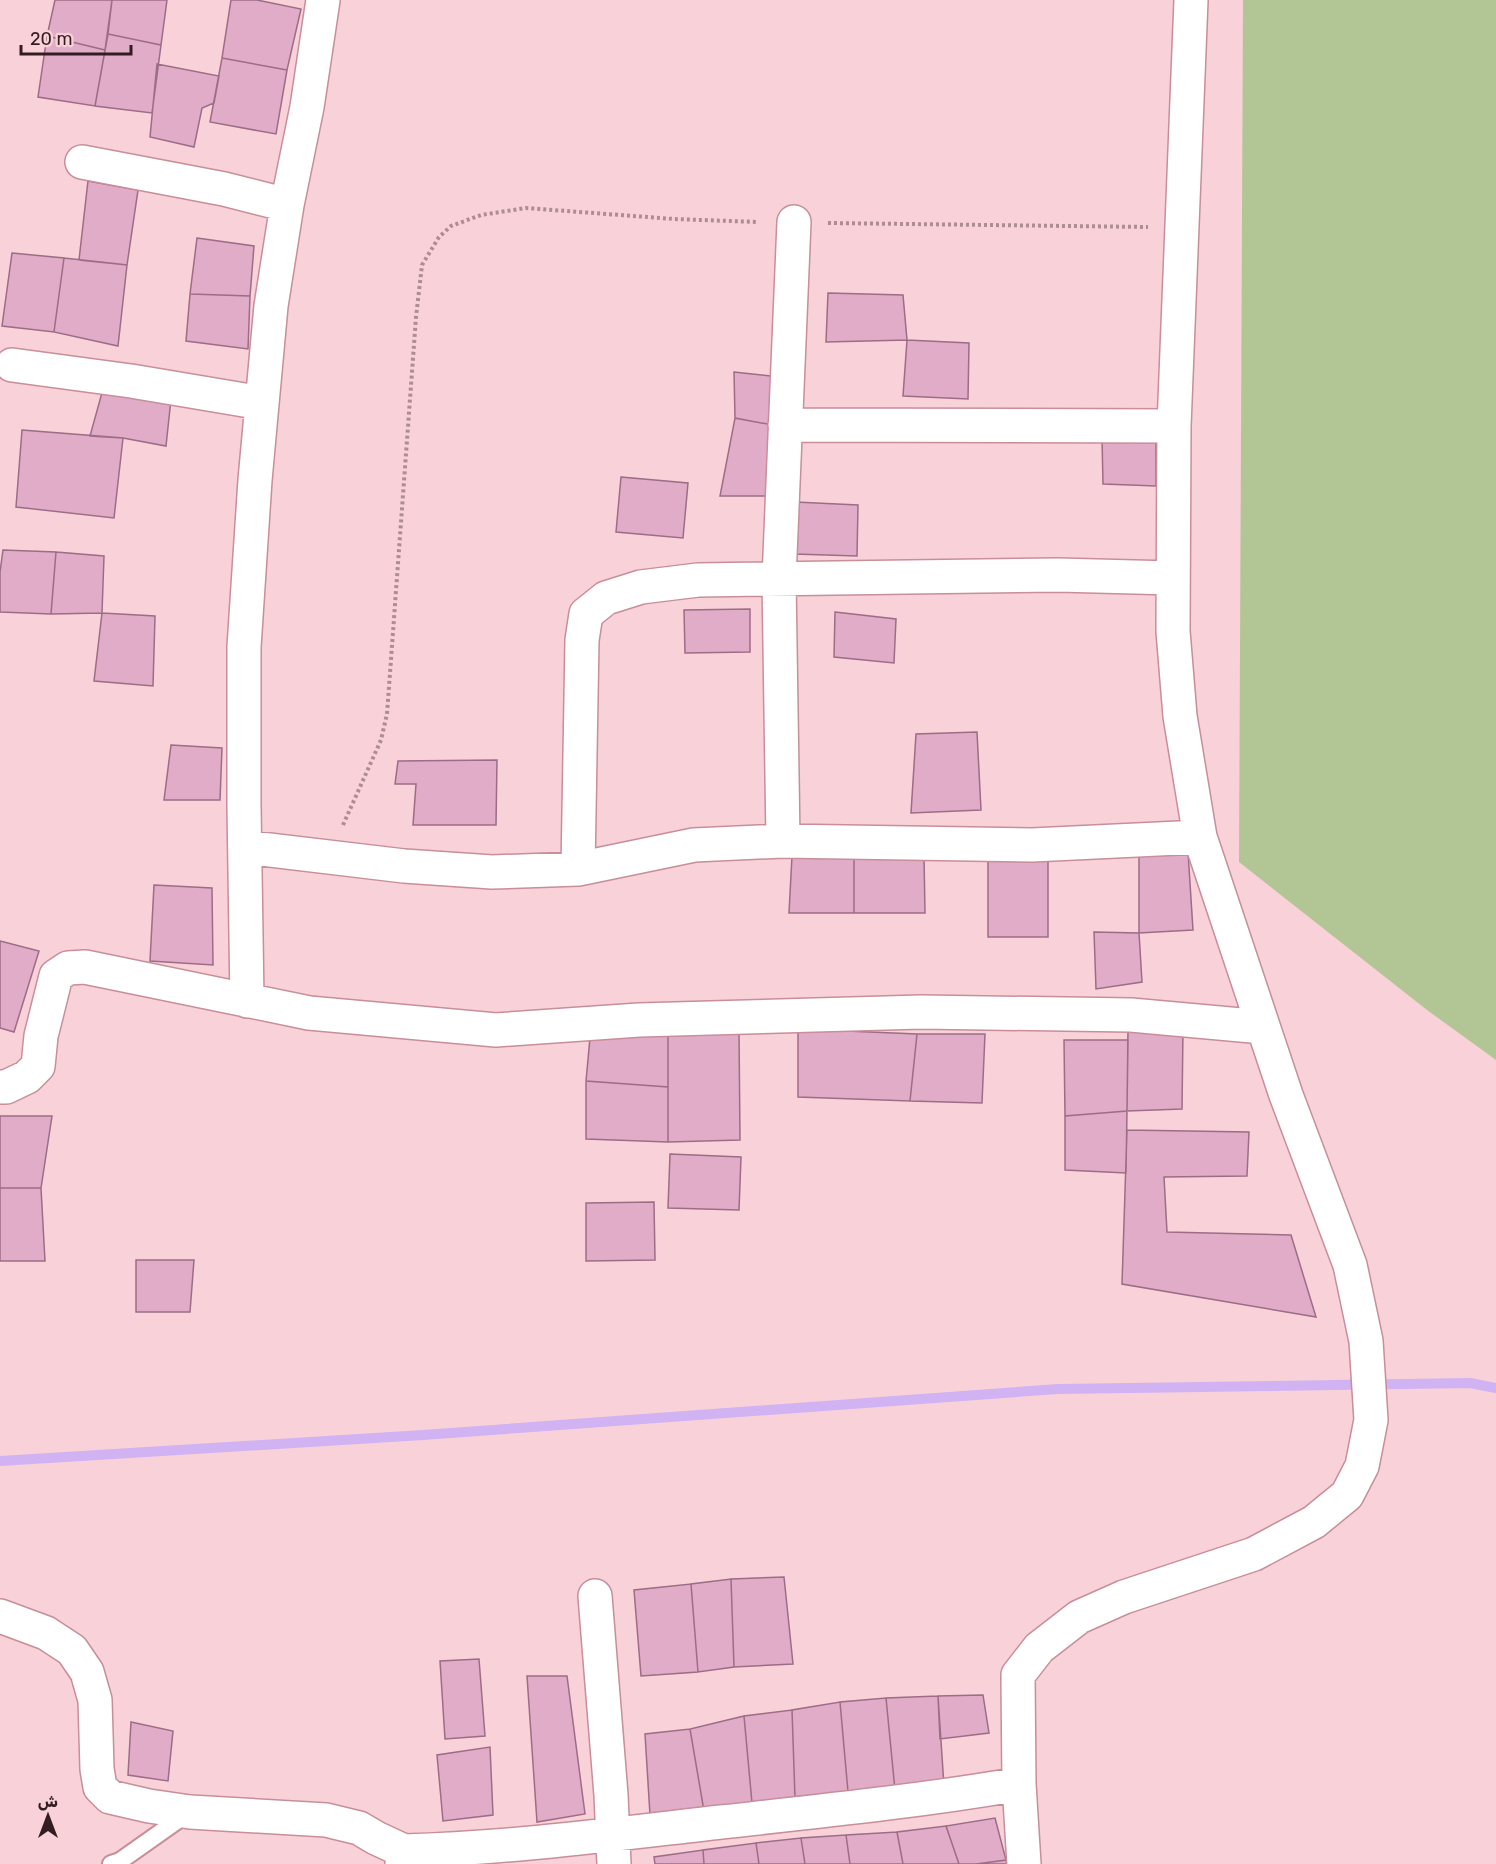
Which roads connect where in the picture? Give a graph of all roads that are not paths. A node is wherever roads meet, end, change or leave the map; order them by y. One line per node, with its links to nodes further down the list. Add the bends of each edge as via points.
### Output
1 (322, 0): 4 (street, via 307,107)
2 (1191, 0): 9 (street)
3 (82, 162): 4 (street)
4 (287, 205): 7 (street, via 271,306)
5 (794, 222): 8 (street)
6 (12, 365): 7 (street)
7 (262, 403): 14 (street, via 244,647)
8 (786, 425): 9 (street); 11 (street)
9 (1174, 426): 10 (street)
10 (1173, 578): 11 (street, via 1047,575); 12 (street, via 1180,716)
11 (778, 579): 13 (street); 15 (street, via 698,580 641,587 606,598 586,614 580,687)
12 (1200, 837): 13 (street, via 1032,845); 17 (street)
13 (783, 841): 15 (street, via 694,845)
14 (245, 847): 15 (street, via 492,872); 16 (street)
15 (578, 869)
16 (247, 1001): 17 (street, via 309,1013 496,1030 639,1020 921,1012 1131,1015); 18 (street, via 85,967 68,968 56,976 40,1036 38,1066 27,1077)
17 (1263, 1027): 21 (street, via 1350,1265 1366,1341 1371,1420 1362,1466 1347,1495 1314,1522 1254,1554 1079,1617 1039,1648 1018,1675)
18 (0, 1087)
19 (595, 1596): 23 (street)
20 (0, 1616): 22 (street, via 46,1633 72,1650 87,1671 94,1700 100,1787 110,1797)
21 (1019, 1784): 23 (street); 26 (street)
22 (190, 1812): 24 (street, via 326,1820 359,1828); 25 (lane)
23 (613, 1849): 24 (street, via 483,1848)
24 (403, 1858)
25 (117, 1863)
26 (1024, 1864)

